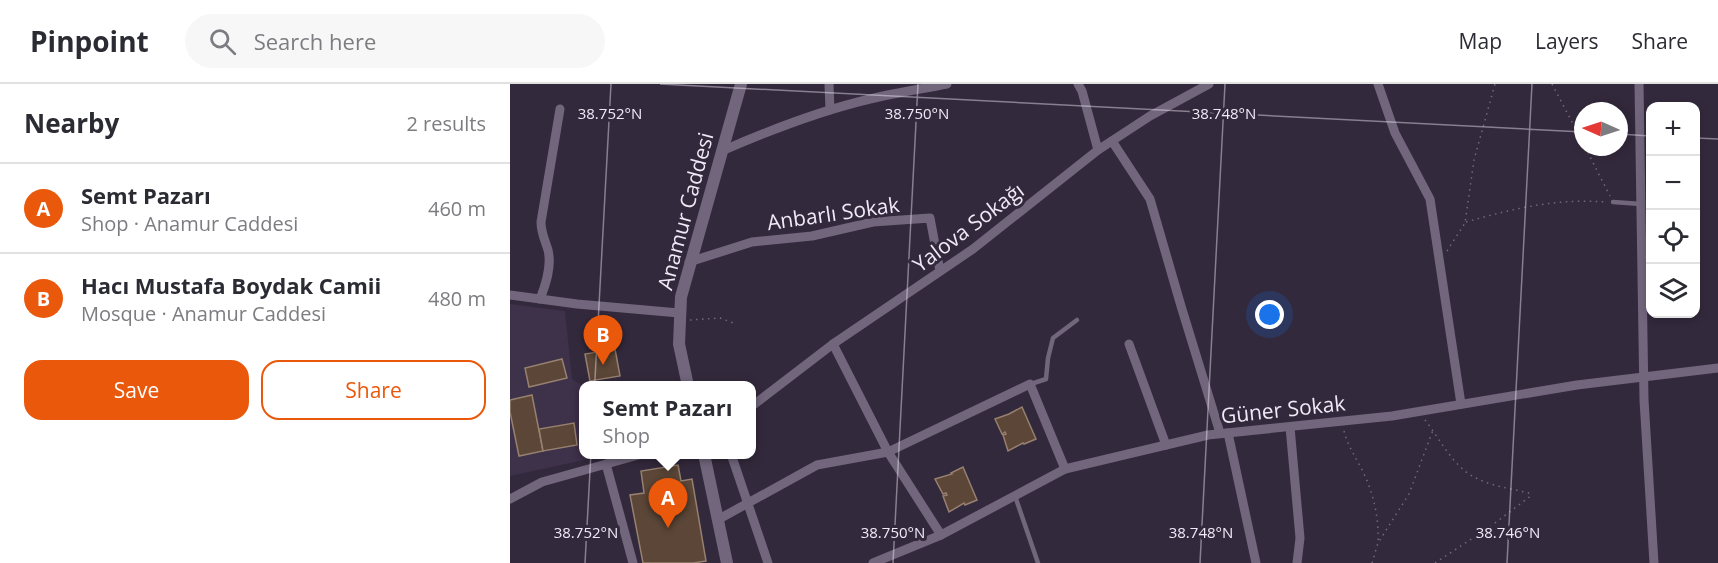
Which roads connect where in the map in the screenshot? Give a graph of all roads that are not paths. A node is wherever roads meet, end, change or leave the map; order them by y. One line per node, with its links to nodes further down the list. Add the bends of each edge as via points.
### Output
1 (741, 84): 12 (street, Anamur Caddesi)
2 (830, 84): 9 (street)
3 (946, 84): 9 (street)
4 (1078, 84): 11 (street)
5 (1209, 84): 10 (street, Yalova Sokağı)
6 (1378, 84): 28 (street, via 1395,133 1430,199)
7 (1639, 84): 14 (street)
8 (560, 110): 18 (street, via 541,222 549,262)
9 (830, 110): 12 (street)
10 (1112, 141): 11 (street, Yalova Sokağı); 30 (street, via 1150,199 1180,306)
11 (1098, 150): 16 (street, Yalova Sokağı, via 974,249)
12 (722, 151): 15 (street, Anamur Caddesi)
13 (1613, 202): 14 (lane)
14 (1641, 204): 24 (street)
15 (689, 262): 16 (street, Anbarlı Sokak, via 752,242 812,236 873,222 930,218); 19 (street, Anamur Caddesi)
16 (940, 271): 21 (street, Yalova Sokağı)
17 (510, 295): 18 (street)
18 (540, 299): 19 (street)
19 (679, 316): 25 (street, Anamur Caddesi, via 681,359)
20 (1077, 320): 26 (lane, via 1053,338 1046,379)
21 (832, 344): 27 (street, Yalova Sokağı); 32 (street)
22 (1129, 344): 31 (street)
23 (1718, 368): 24 (street, Güner Sokak)
24 (1644, 377): 28 (street, Güner Sokak); 50 (street)
25 (687, 381)
26 (1030, 384): 32 (street); 37 (street)
27 (756, 403)
28 (1461, 404): 29 (street, Güner Sokak)
29 (1290, 427): 30 (street, Güner Sokak); 49 (street, via 1300,538)
30 (1224, 433): 31 (street, Güner Sokak); 48 (street)
31 (1166, 445): 37 (street, Güner Sokak)
32 (888, 452): 40 (street, via 817,465); 42 (street)
33 (624, 459): 36 (street)
34 (705, 459): 41 (street)
35 (733, 459): 40 (street)
36 (606, 464): 39 (street, via 542,482); 43 (street)
37 (1065, 469): 38 (street, Güner Sokak)
38 (1015, 496): 42 (street, Güner Sokak); 47 (lane)
39 (510, 499)
40 (748, 503): 41 (street); 45 (street)
41 (719, 519): 44 (street)
42 (941, 535): 46 (street, Güner Sokak)
43 (633, 563)
44 (727, 563)
45 (768, 563)
46 (873, 563)
47 (1038, 563)
48 (1256, 563)
49 (1297, 563)
50 (1654, 563)

